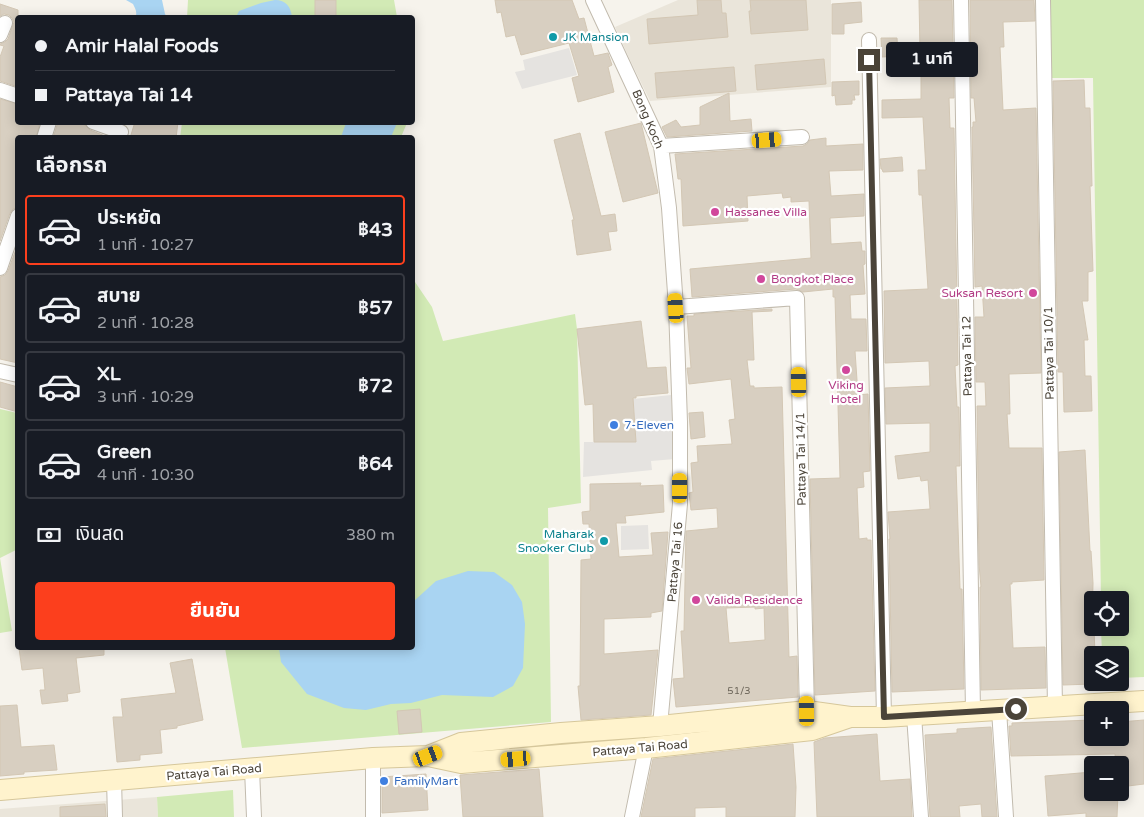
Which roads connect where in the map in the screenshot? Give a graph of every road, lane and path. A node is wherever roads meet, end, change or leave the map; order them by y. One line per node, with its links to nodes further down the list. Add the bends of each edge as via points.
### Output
1 (592, 0): 10 (street, Bong Koch)
2 (961, 0): 20 (street, Pattaya Tai 12)
3 (1043, 0): 17 (street, Pattaya Tai 10/1)
4 (869, 40): 23 (street)
5 (0, 90): 6 (street)
6 (15, 95)
7 (103, 125): 8 (street)
8 (122, 131)
9 (802, 138): 10 (street)
10 (662, 146): 13 (street, Bong Koch)
11 (15, 225): 12 (street)
12 (0, 268)
13 (676, 308): 19 (street, Pattaya Tai 14/1, via 797,298); 24 (street, Pattaya Tai 16, via 680,504)
14 (0, 371): 15 (street)
15 (15, 374)
16 (1144, 701): 17 (main road, Pattaya Tai Road)
17 (1055, 707): 18 (main road, Pattaya Tai Road)
18 (999, 710): 20 (main road, Pattaya Tai Road); 36 (street)
19 (807, 711): 22 (main road, Pattaya Tai Road); 24 (main road, Pattaya Tai Road)
20 (973, 711): 21 (main road, Pattaya Tai Road)
21 (914, 715): 23 (main road, Pattaya Tai Road); 35 (street)
22 (850, 717): 23 (main road, Pattaya Tai Road); 25 (main road, Pattaya Tai Road, via 812,730)
23 (884, 717)
24 (660, 726): 26 (main road, Pattaya Tai Road, via 461,743)
25 (646, 748): 26 (main road, Pattaya Tai Road, via 461,763); 34 (street)
26 (428, 756): 27 (main road, Pattaya Tai Road)
27 (373, 758): 28 (main road, Pattaya Tai Road); 33 (street)
28 (252, 769): 29 (main road, Pattaya Tai Road); 32 (street)
29 (114, 780): 30 (main road, Pattaya Tai Road); 31 (street)
30 (0, 790)
31 (114, 817)
32 (254, 817)
33 (374, 817)
34 (632, 817)
35 (921, 817)
36 (1006, 817)

